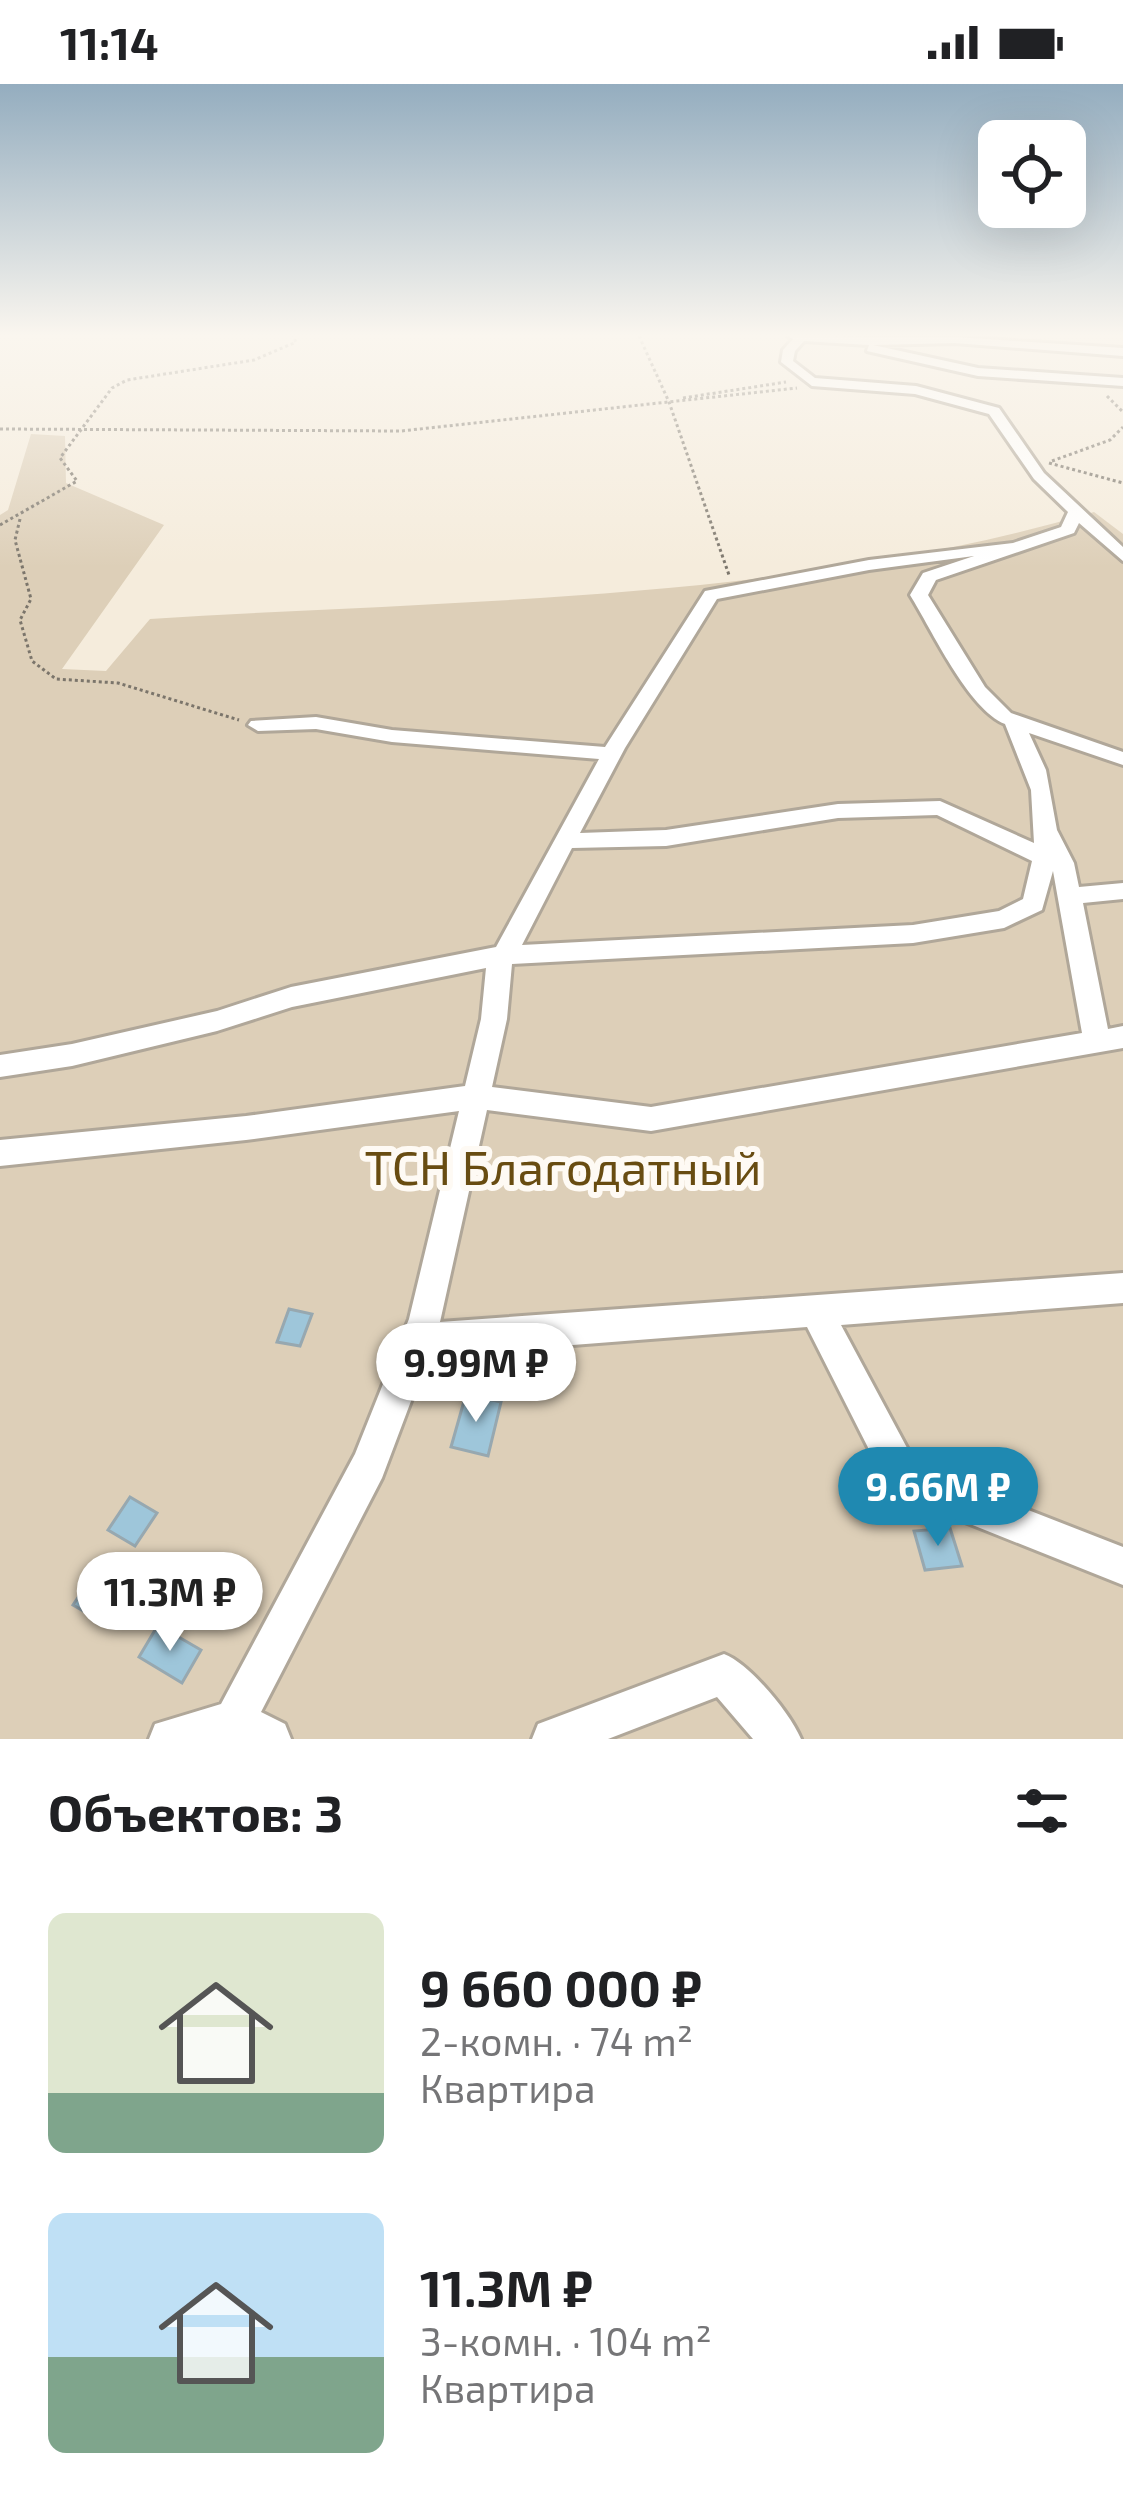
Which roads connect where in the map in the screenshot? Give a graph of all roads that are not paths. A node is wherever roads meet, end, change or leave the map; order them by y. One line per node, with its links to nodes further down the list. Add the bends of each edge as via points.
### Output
1 (992, 413): 2 (street, via 1039,476)
2 (1078, 509): 3 (street, via 1068,530); 4 (street)
3 (1008, 547): 5 (street, via 929,577 919,596 978,690); 7 (street, via 711,595)
4 (1123, 556)
5 (1014, 722): 8 (street); 10 (street, via 1038,769)
6 (258, 725): 7 (street)
7 (612, 754): 9 (street)
8 (1123, 759)
9 (567, 841): 10 (street, via 667,838 838,811 940,808); 13 (street)
10 (1047, 845): 12 (street, via 1063,863); 13 (street, via 1034,904 1004,919 843,940)
11 (1123, 891): 12 (street)
12 (1068, 896): 14 (street)
13 (504, 955): 15 (street); 16 (street)
14 (1110, 1040): 16 (street, via 651,1119)
15 (0, 1066)
16 (474, 1097): 17 (street); 20 (street)
17 (0, 1153)
18 (1123, 1288): 19 (street)
19 (814, 1310): 20 (street); 21 (street, via 900,1472)
20 (417, 1340): 22 (street)
21 (1123, 1565)
22 (252, 1730): 23 (street)
23 (170, 1739)
24 (553, 1739): 25 (street, via 724,1674)
25 (780, 1739)

